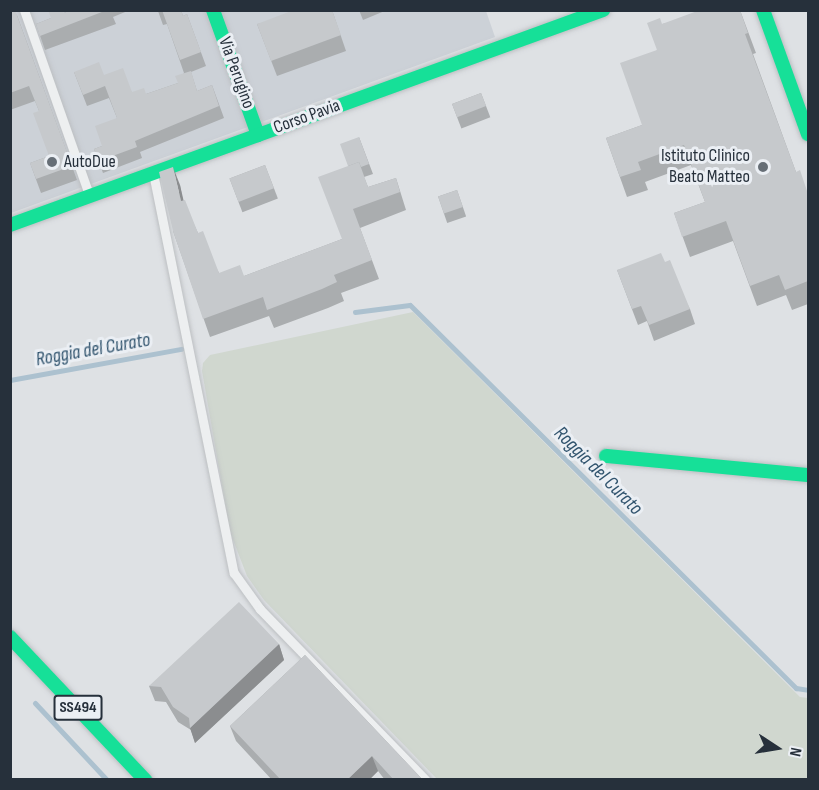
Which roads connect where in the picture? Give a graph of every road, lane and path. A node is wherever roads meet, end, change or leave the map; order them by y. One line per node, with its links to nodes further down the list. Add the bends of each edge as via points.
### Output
1 (24, 10): 9 (lane)
2 (213, 10): 7 (street, Via Perugino)
3 (603, 10): 7 (street, Corso Pavia)
4 (763, 10): 5 (street)
5 (803, 106): 6 (street)
6 (808, 134)
7 (258, 135): 8 (street, Corso Pavia)
8 (153, 171): 9 (street, Corso Pavia); 15 (lane, via 234,573 260,609)
9 (89, 194): 10 (street, Corso Pavia)
10 (10, 225)
11 (606, 456): 12 (street)
12 (808, 475)
13 (10, 638): 14 (street, SS494)
14 (145, 780)
15 (426, 780)

